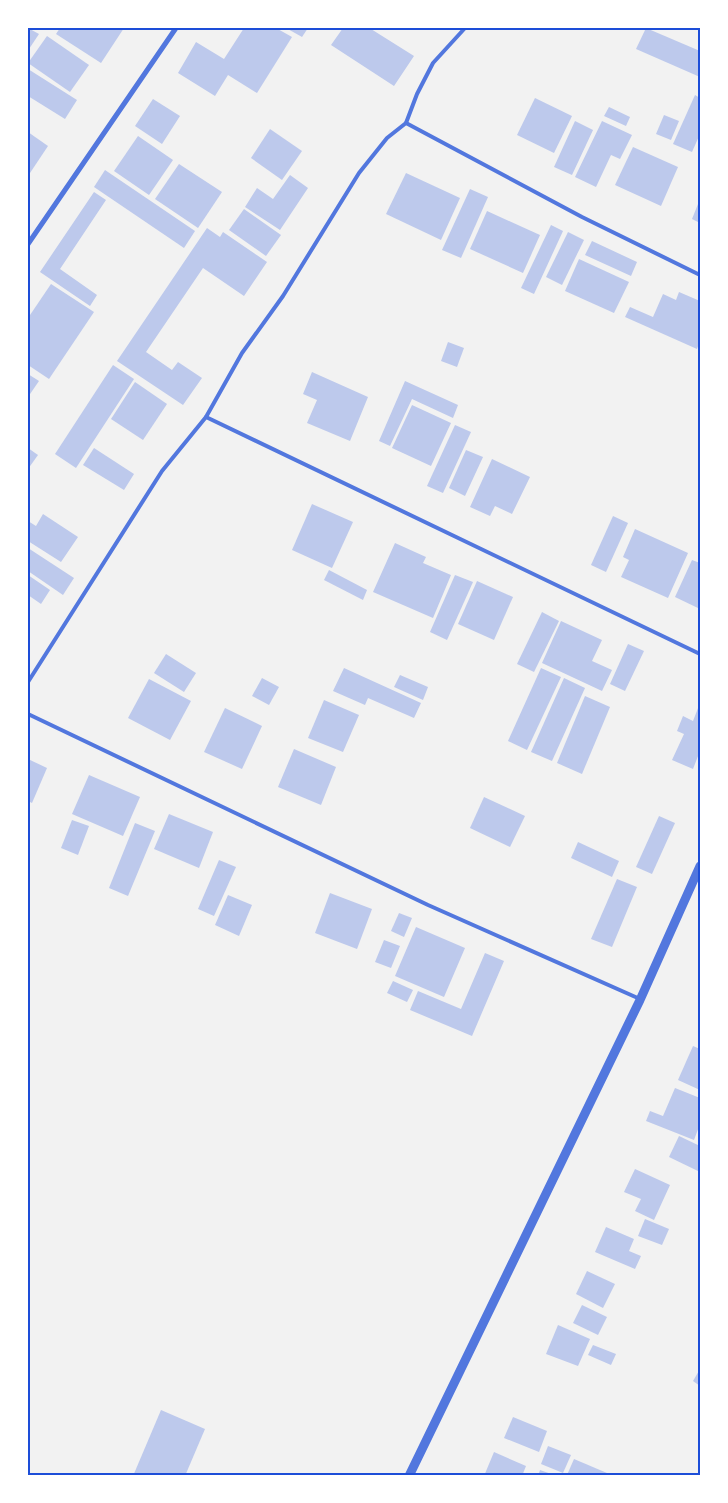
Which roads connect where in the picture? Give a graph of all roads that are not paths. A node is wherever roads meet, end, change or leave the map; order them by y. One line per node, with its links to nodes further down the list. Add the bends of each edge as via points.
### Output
1 (176, 28): 4 (street)
2 (465, 28): 3 (lane, via 433,63)
3 (406, 124): 5 (lane); 6 (lane, via 387,138 359,173 283,296 242,353)
4 (28, 244)
5 (700, 275)
6 (206, 417): 7 (lane); 8 (lane, via 162,471)
7 (700, 654)
8 (28, 682)
9 (28, 714): 11 (lane, via 428,905)
10 (700, 866): 11 (street)
11 (640, 1000): 12 (street)
12 (409, 1476)

